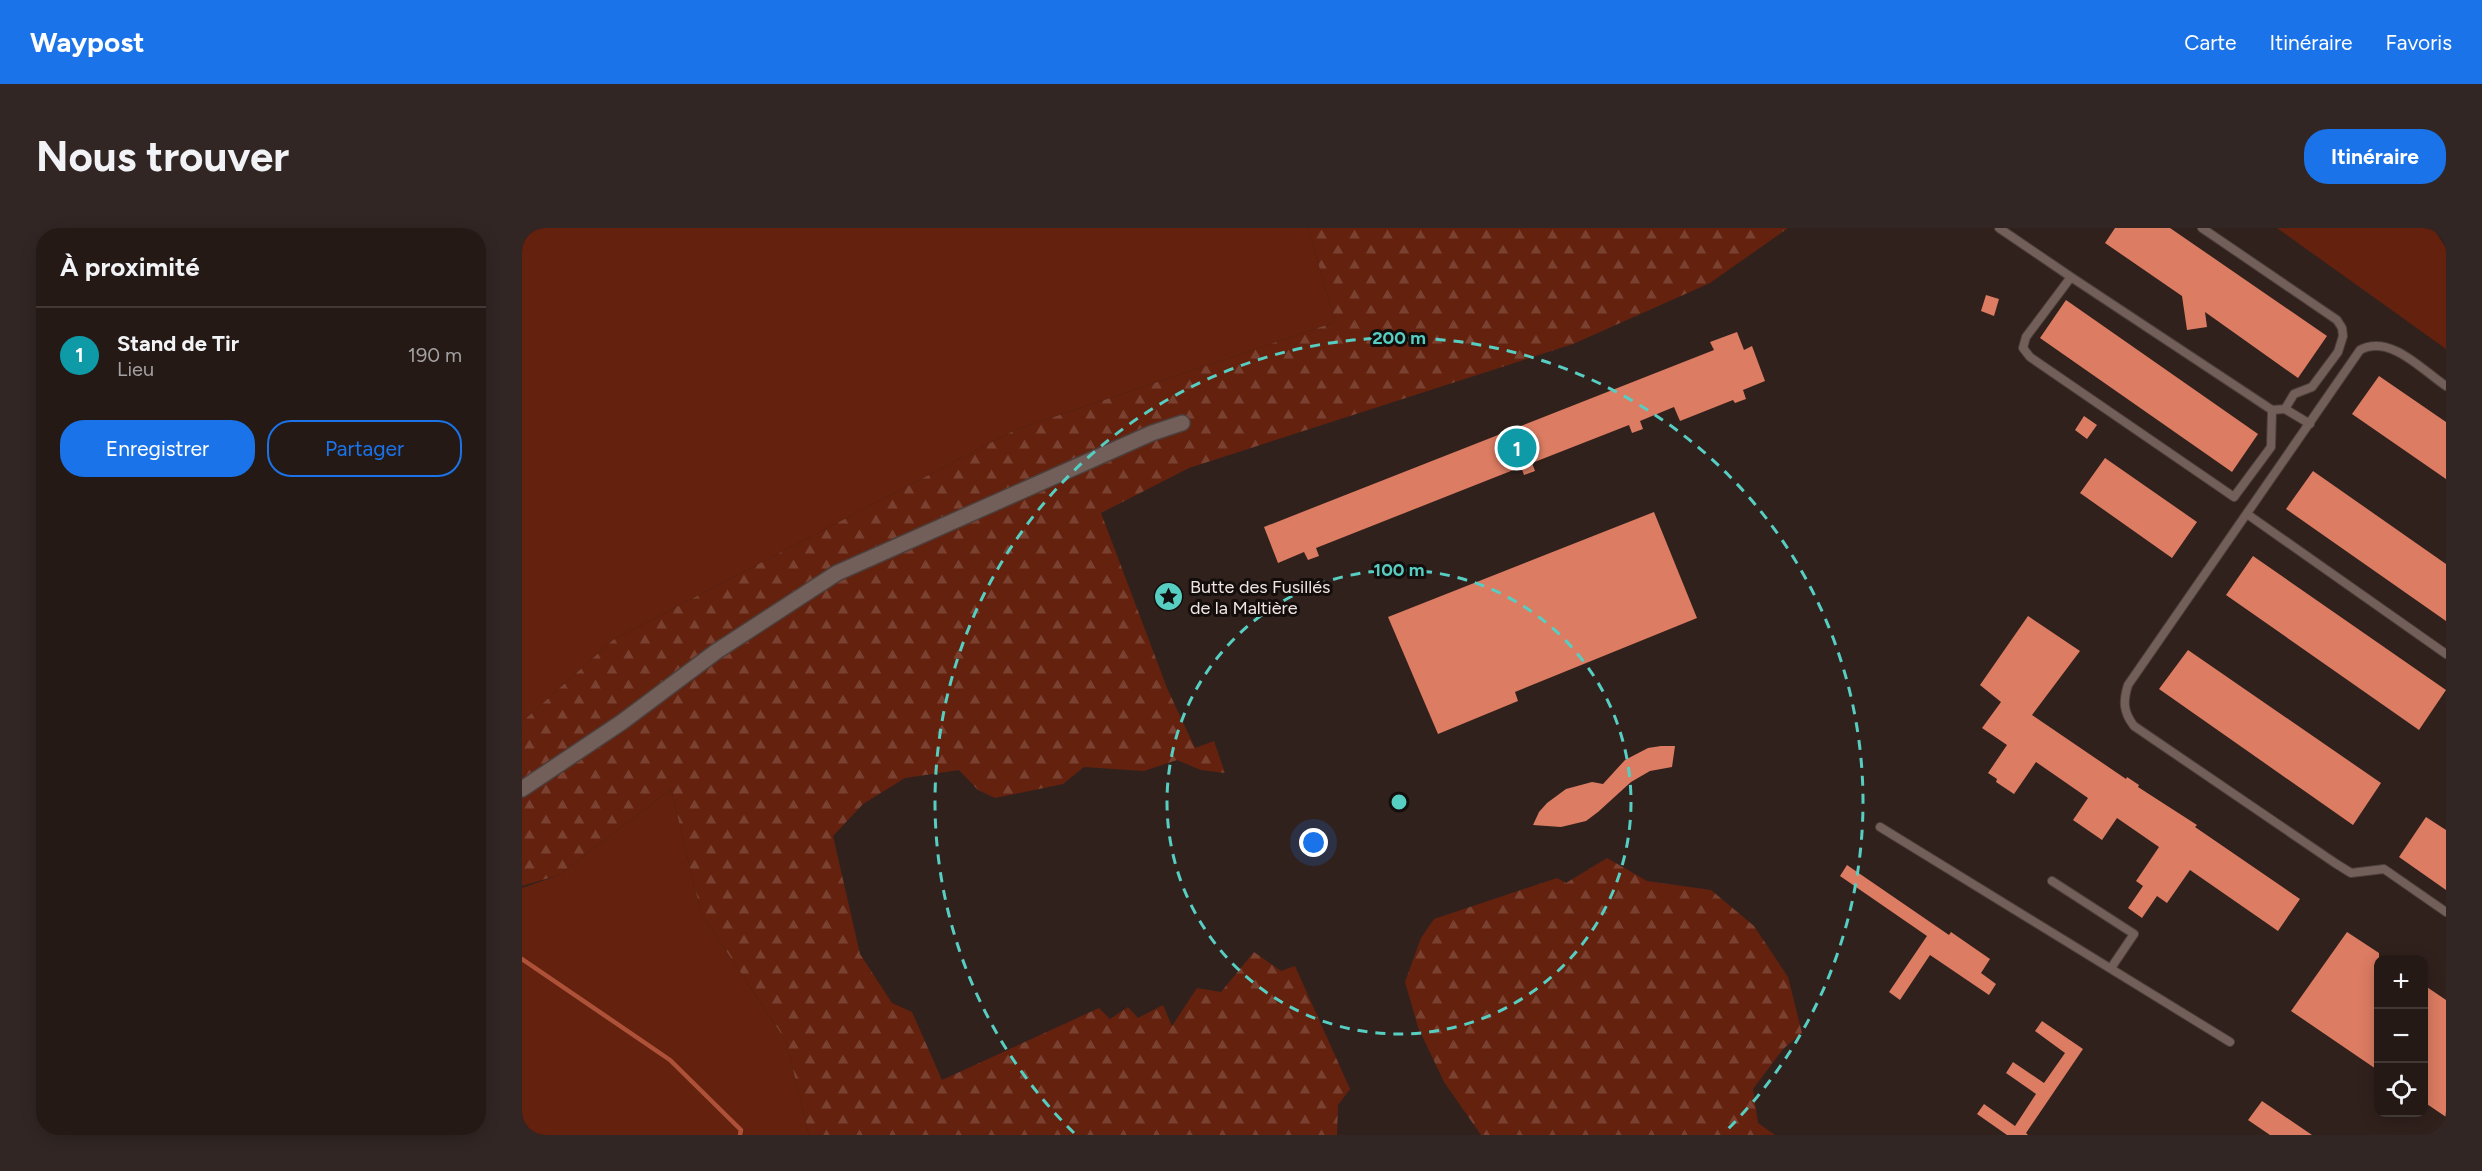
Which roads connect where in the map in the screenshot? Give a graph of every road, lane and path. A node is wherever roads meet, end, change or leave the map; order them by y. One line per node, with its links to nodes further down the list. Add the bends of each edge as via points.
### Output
1 (2000, 228): 3 (lane)
2 (2202, 228): 5 (lane, via 2337,320 2342,328 2338,352 2312,387 2294,394)
3 (2071, 277): 6 (lane); 6 (lane, via 2026,337 2025,353 2234,497 2271,447)
4 (2446, 386): 8 (lane, via 2393,349 2368,346 2360,350)
5 (2285, 409): 6 (lane); 8 (lane)
6 (2272, 410)
7 (1182, 423): 11 (street, via 837,573 717,651 622,722)
8 (2310, 424): 9 (lane)
9 (2247, 514): 10 (lane); 14 (lane, via 2128,685 2125,710 2134,726 2351,873 2384,869)
10 (2446, 654)
11 (522, 789)
12 (1880, 827): 15 (lane)
13 (2052, 881): 15 (lane, via 2134,934)
14 (2446, 912)
15 (2111, 968): 16 (lane)
16 (2230, 1042)

